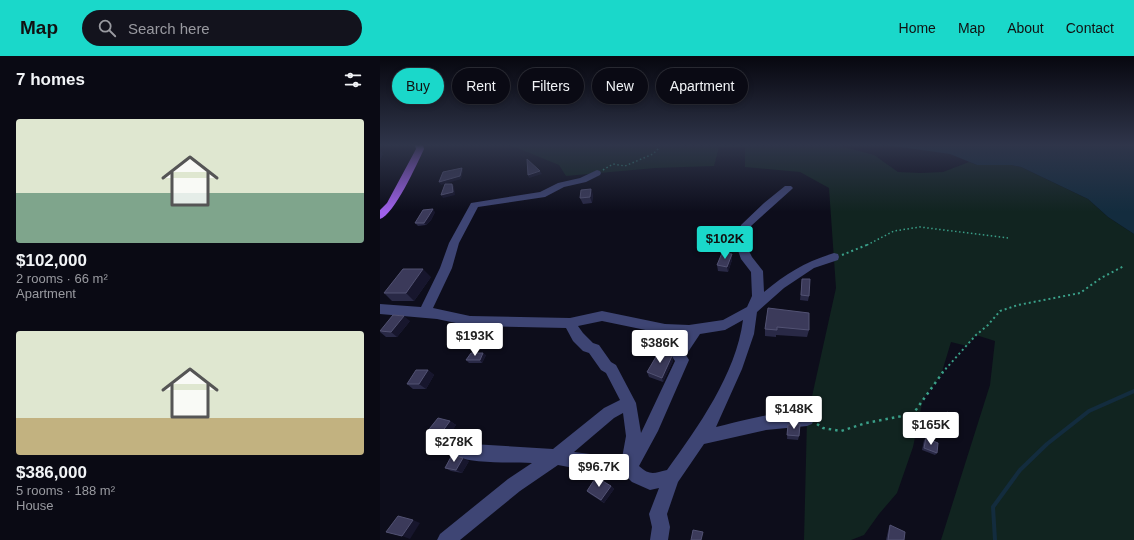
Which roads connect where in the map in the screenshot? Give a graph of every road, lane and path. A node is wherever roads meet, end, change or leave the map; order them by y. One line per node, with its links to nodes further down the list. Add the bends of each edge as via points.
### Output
1 (410, 168): 5 (main road, via 391,204)
2 (607, 168): 3 (path)
3 (597, 173): 11 (street, via 583,180 561,185 542,196 474,206 454,243 446,268)
4 (788, 188): 10 (street, via 746,225 741,245 757,271 758,296)
5 (380, 216)
6 (1008, 238): 7 (path, via 913,227 866,244 851,253)
7 (834, 257): 10 (street, via 810,265 780,285)
8 (1124, 266): 15 (path, via 1080,293 1000,311 941,374 913,414 866,423 841,431 823,428)
9 (380, 309): 11 (street)
10 (751, 310): 13 (street, via 725,325); 16 (street, via 748,334 736,369)
11 (425, 312): 12 (street, via 470,321)
12 (570, 323): 13 (street, via 602,316 665,328); 14 (street, via 578,337 594,349 611,369)
13 (696, 329): 19 (street, via 678,355 682,360 645,443)
14 (630, 403): 18 (street, via 609,414); 19 (street, via 634,436)
15 (807, 419): 16 (street, via 761,423)
16 (700, 437): 20 (street)
17 (456, 449): 18 (street)
18 (556, 457): 19 (street); 21 (street, via 514,485)
19 (628, 467): 20 (street, via 650,482)
20 (672, 477): 22 (street, via 658,514 661,527)
21 (446, 540)
22 (659, 540)

